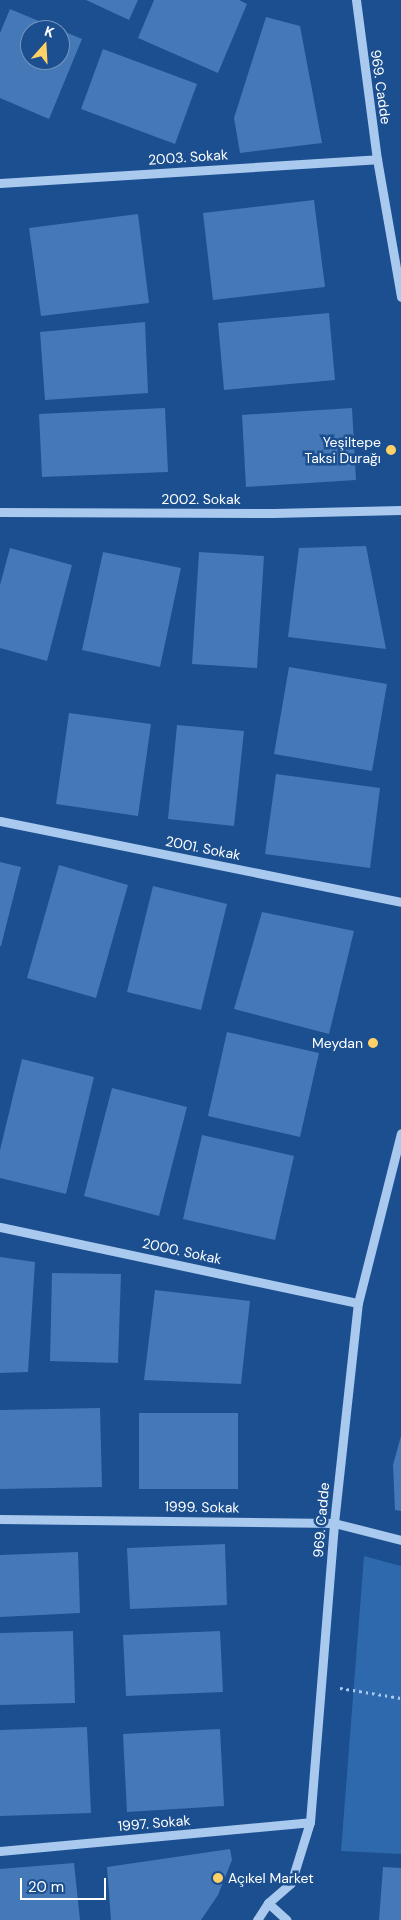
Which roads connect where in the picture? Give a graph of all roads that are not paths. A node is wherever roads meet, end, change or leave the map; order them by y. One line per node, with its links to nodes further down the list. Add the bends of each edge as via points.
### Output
1 (356, 0): 2 (street, 969. Cadde)
2 (377, 159): 3 (street, 2003. Sokak); 4 (street, 969. Cadde)
3 (0, 183)
4 (401, 296)
5 (401, 510): 6 (street, 2002. Sokak)
6 (0, 512)
7 (0, 821): 8 (street, 2001. Sokak)
8 (401, 902)
9 (401, 1133): 11 (street, 969. Cadde)
10 (0, 1227): 11 (street, 2000. Sokak)
11 (358, 1303): 13 (street, 969. Cadde)
12 (0, 1519): 13 (street, 1999. Sokak)
13 (334, 1523): 14 (street, 1999. Sokak); 15 (street, 969. Cadde)
14 (401, 1540)
15 (310, 1822): 16 (street, 1997. Sokak); 17 (street, 969. Cadde, via 291,1883)
16 (0, 1851)
17 (268, 1903): 18 (street, 969. Cadde); 19 (street)
18 (257, 1920)
19 (287, 1920)

